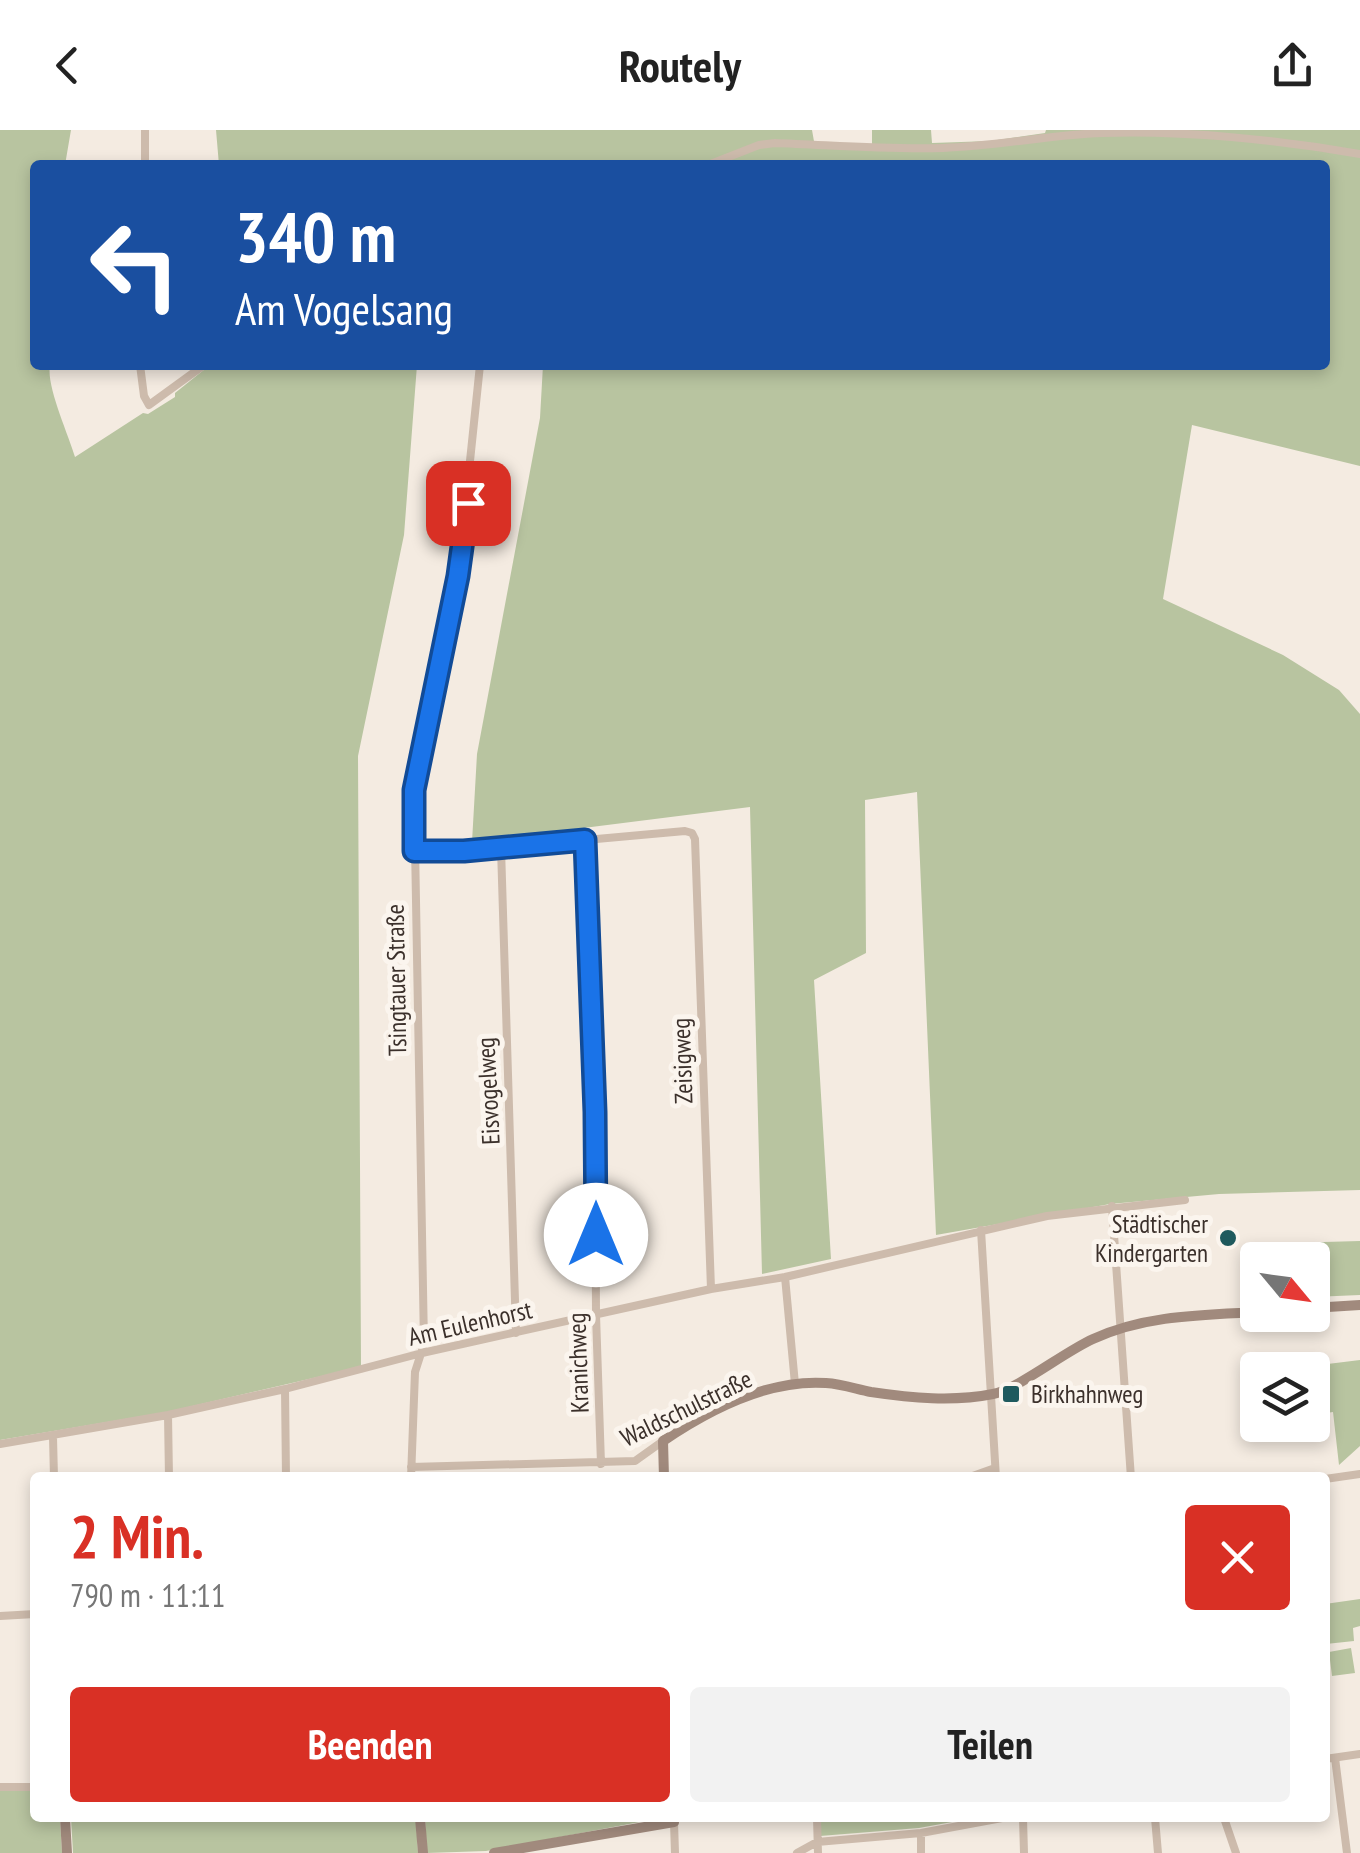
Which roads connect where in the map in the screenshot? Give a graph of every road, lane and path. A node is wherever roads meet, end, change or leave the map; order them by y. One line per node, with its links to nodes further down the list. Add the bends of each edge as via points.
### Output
1 (145, 130): 3 (street)
2 (1360, 154): 4 (street, via 1132,132 938,148 776,143)
3 (145, 160)
4 (721, 160)
5 (141, 370): 6 (street, via 149,405)
6 (197, 370)
7 (480, 370): 10 (street, Tsingtauer Straße, via 458,576 414,790)
8 (585, 840): 9 (street); 15 (street, Zeisigweg, via 685,831 695,839); 19 (street, Kranichweg)
9 (501, 848): 10 (street); 21 (street, Eisvogelweg)
10 (414, 851): 22 (street, Tsingtauer Straße)
11 (1185, 1200): 12 (street, Am Eulenhorst)
12 (1112, 1206): 13 (street, Am Eulenhorst); 20 (street)
13 (981, 1230): 14 (street, Am Eulenhorst); 25 (street)
14 (784, 1277): 15 (street, Am Eulenhorst); 23 (street)
15 (710, 1289): 19 (street, Am Eulenhorst)
16 (1360, 1306): 17 (street)
17 (1330, 1307)
18 (1240, 1313): 20 (street, Waldschulstraße)
19 (596, 1314): 21 (street, Am Eulenhorst); 30 (street, Kranichweg)
20 (1122, 1328): 25 (street, Waldschulstraße); 37 (street)
21 (516, 1333): 22 (street, Am Eulenhorst)
22 (422, 1353): 24 (street, Am Eulenhorst); 34 (street, Tsingtauer Straße, via 415,1372)
23 (795, 1384): 25 (street, Waldschulstraße, via 839,1384 920,1399); 28 (street, Waldschulstraße, via 729,1404)
24 (285, 1390): 26 (street, Am Eulenhorst); 33 (street)
25 (993, 1394): 36 (street)
26 (168, 1415): 27 (street, Am Eulenhorst); 32 (street)
27 (53, 1437): 29 (street, Am Eulenhorst); 31 (street)
28 (664, 1441): 30 (street, Waldschulstraße, via 635,1461); 35 (street)
29 (0, 1444)
30 (601, 1464): 34 (street, Waldschulstraße)
31 (54, 1472)
32 (169, 1472)
33 (286, 1472)
34 (411, 1472)
35 (664, 1472)
36 (996, 1472)
37 (1131, 1472)
38 (1360, 1474): 39 (street)
39 (1330, 1478)
40 (30, 1614): 41 (street)
41 (0, 1616)
42 (1360, 1754): 43 (street)
43 (1330, 1758): 68 (street)
44 (30, 1786): 45 (street)
45 (0, 1787)
46 (65, 1822): 58 (street)
47 (420, 1822): 59 (street)
48 (662, 1822): 57 (street)
49 (674, 1822): 61 (street)
50 (816, 1822): 56 (street)
51 (980, 1822): 55 (street)
52 (1023, 1822): 65 (street)
53 (1155, 1822): 66 (street)
54 (1225, 1822): 67 (street)
55 (921, 1833): 56 (street); 64 (street)
56 (817, 1842): 62 (street); 63 (street)
57 (550, 1849): 60 (street)
58 (67, 1853)
59 (424, 1853)
60 (494, 1853)
61 (675, 1853)
62 (797, 1853)
63 (818, 1853)
64 (921, 1853)
65 (1024, 1853)
66 (1158, 1853)
67 (1236, 1853)
68 (1348, 1853)

